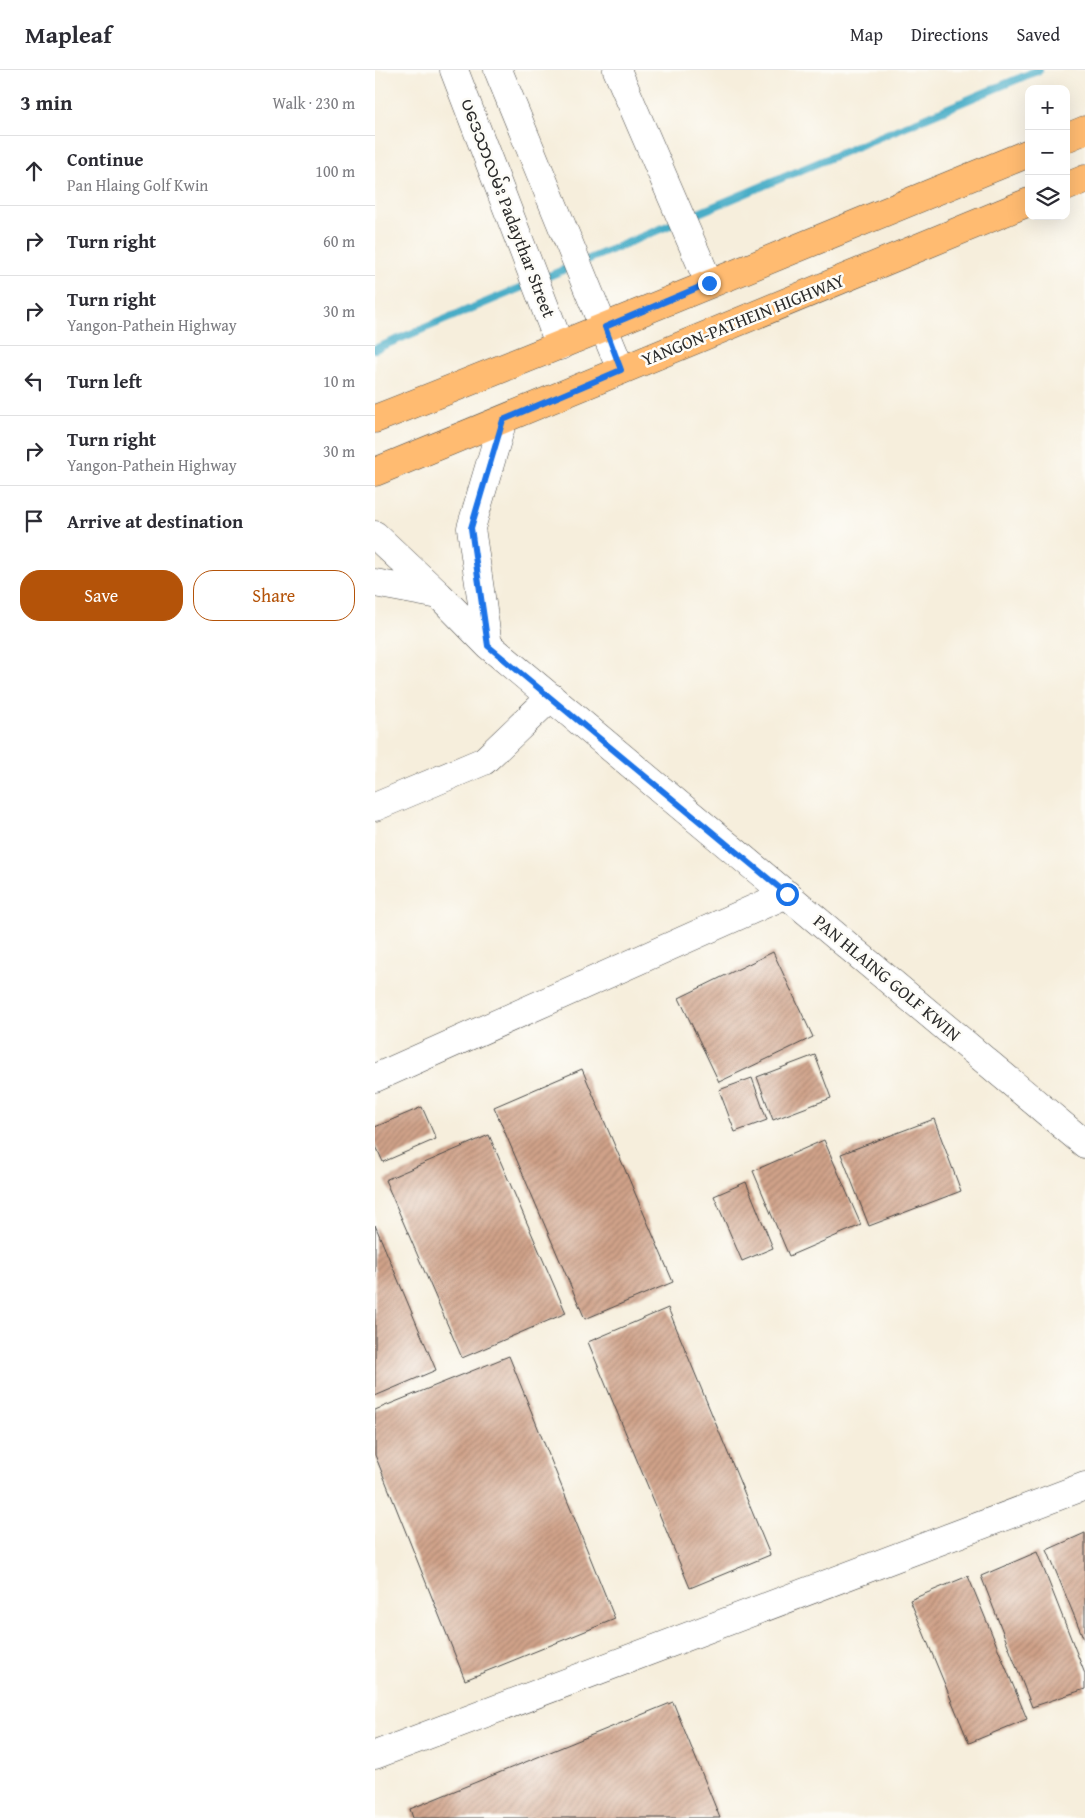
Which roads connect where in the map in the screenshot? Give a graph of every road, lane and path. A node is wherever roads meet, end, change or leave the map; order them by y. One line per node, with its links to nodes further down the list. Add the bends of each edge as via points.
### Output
1 (454, 70): 12 (street, ပဒေသာလမ်း Padaythar Street)
2 (498, 70): 11 (street)
3 (617, 70): 10 (street)
4 (1085, 130): 5 (main road)
5 (1070, 136)
6 (1025, 155): 10 (main road)
7 (1085, 179): 8 (main road)
8 (1070, 185)
9 (1025, 204): 13 (main road, YANGON-PATHEIN HIGHWAY)
10 (709, 283): 11 (main road)
11 (605, 327): 12 (main road); 13 (street)
12 (560, 346): 14 (main road)
13 (621, 370): 15 (main road, YANGON-PATHEIN HIGHWAY)
14 (375, 419)
15 (503, 420): 16 (main road, YANGON-PATHEIN HIGHWAY); 20 (street, via 471,528)
16 (375, 472)
17 (375, 535): 19 (street, PAN HLAING GOLF KWIN)
18 (375, 583): 19 (street)
19 (439, 595): 20 (street, PAN HLAING GOLF KWIN)
20 (488, 646): 21 (street, PAN HLAING GOLF KWIN)
21 (551, 697): 22 (street, via 484,761); 23 (street, PAN HLAING GOLF KWIN)
22 (375, 807)
23 (787, 894): 24 (street); 25 (street, PAN HLAING GOLF KWIN)
24 (375, 1078)
25 (1085, 1144)
26 (1085, 1486): 27 (street)
27 (375, 1754)

